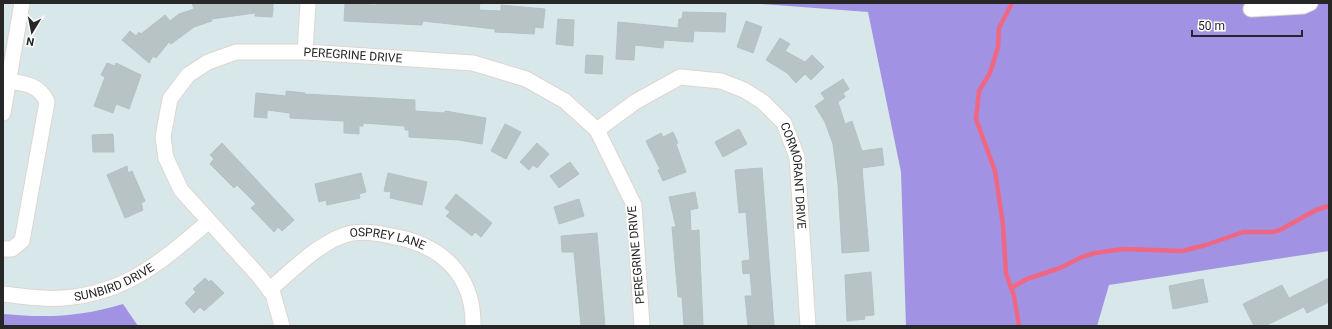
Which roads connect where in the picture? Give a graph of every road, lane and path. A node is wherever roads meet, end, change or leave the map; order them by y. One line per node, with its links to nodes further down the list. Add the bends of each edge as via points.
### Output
1 (22, 3): 6 (street)
2 (308, 3): 5 (street)
3 (1310, 3): 4 (street, via 1302,6)
4 (1251, 9)
5 (305, 52): 8 (street, PEREGRINE DRIVE, via 473,63 526,79 565,101); 9 (street, PEREGRINE DRIVE, via 236,52 208,62 188,75 170,99 163,137 166,158 181,190)
6 (6, 80): 7 (street); 10 (street, via 32,85 39,89 47,102 22,240 12,249)
7 (3, 114)
8 (597, 130): 15 (street, PEREGRINE DRIVE, via 634,205); 16 (street, CORMORANT DRIVE, via 635,102 680,77 721,81 744,90 764,102 784,123 797,156)
9 (208, 222): 11 (street, PEREGRINE DRIVE); 12 (street, SUNBIRD DRIVE, via 149,270 120,286 63,298)
10 (3, 249)
11 (270, 290): 13 (street, PEREGRINE DRIVE); 14 (street, OSPREY LANE, via 329,242 352,233 374,232 405,238 444,256 455,268 468,295)
12 (3, 294)
13 (282, 326)
14 (473, 326)
15 (642, 326)
16 (808, 326)

